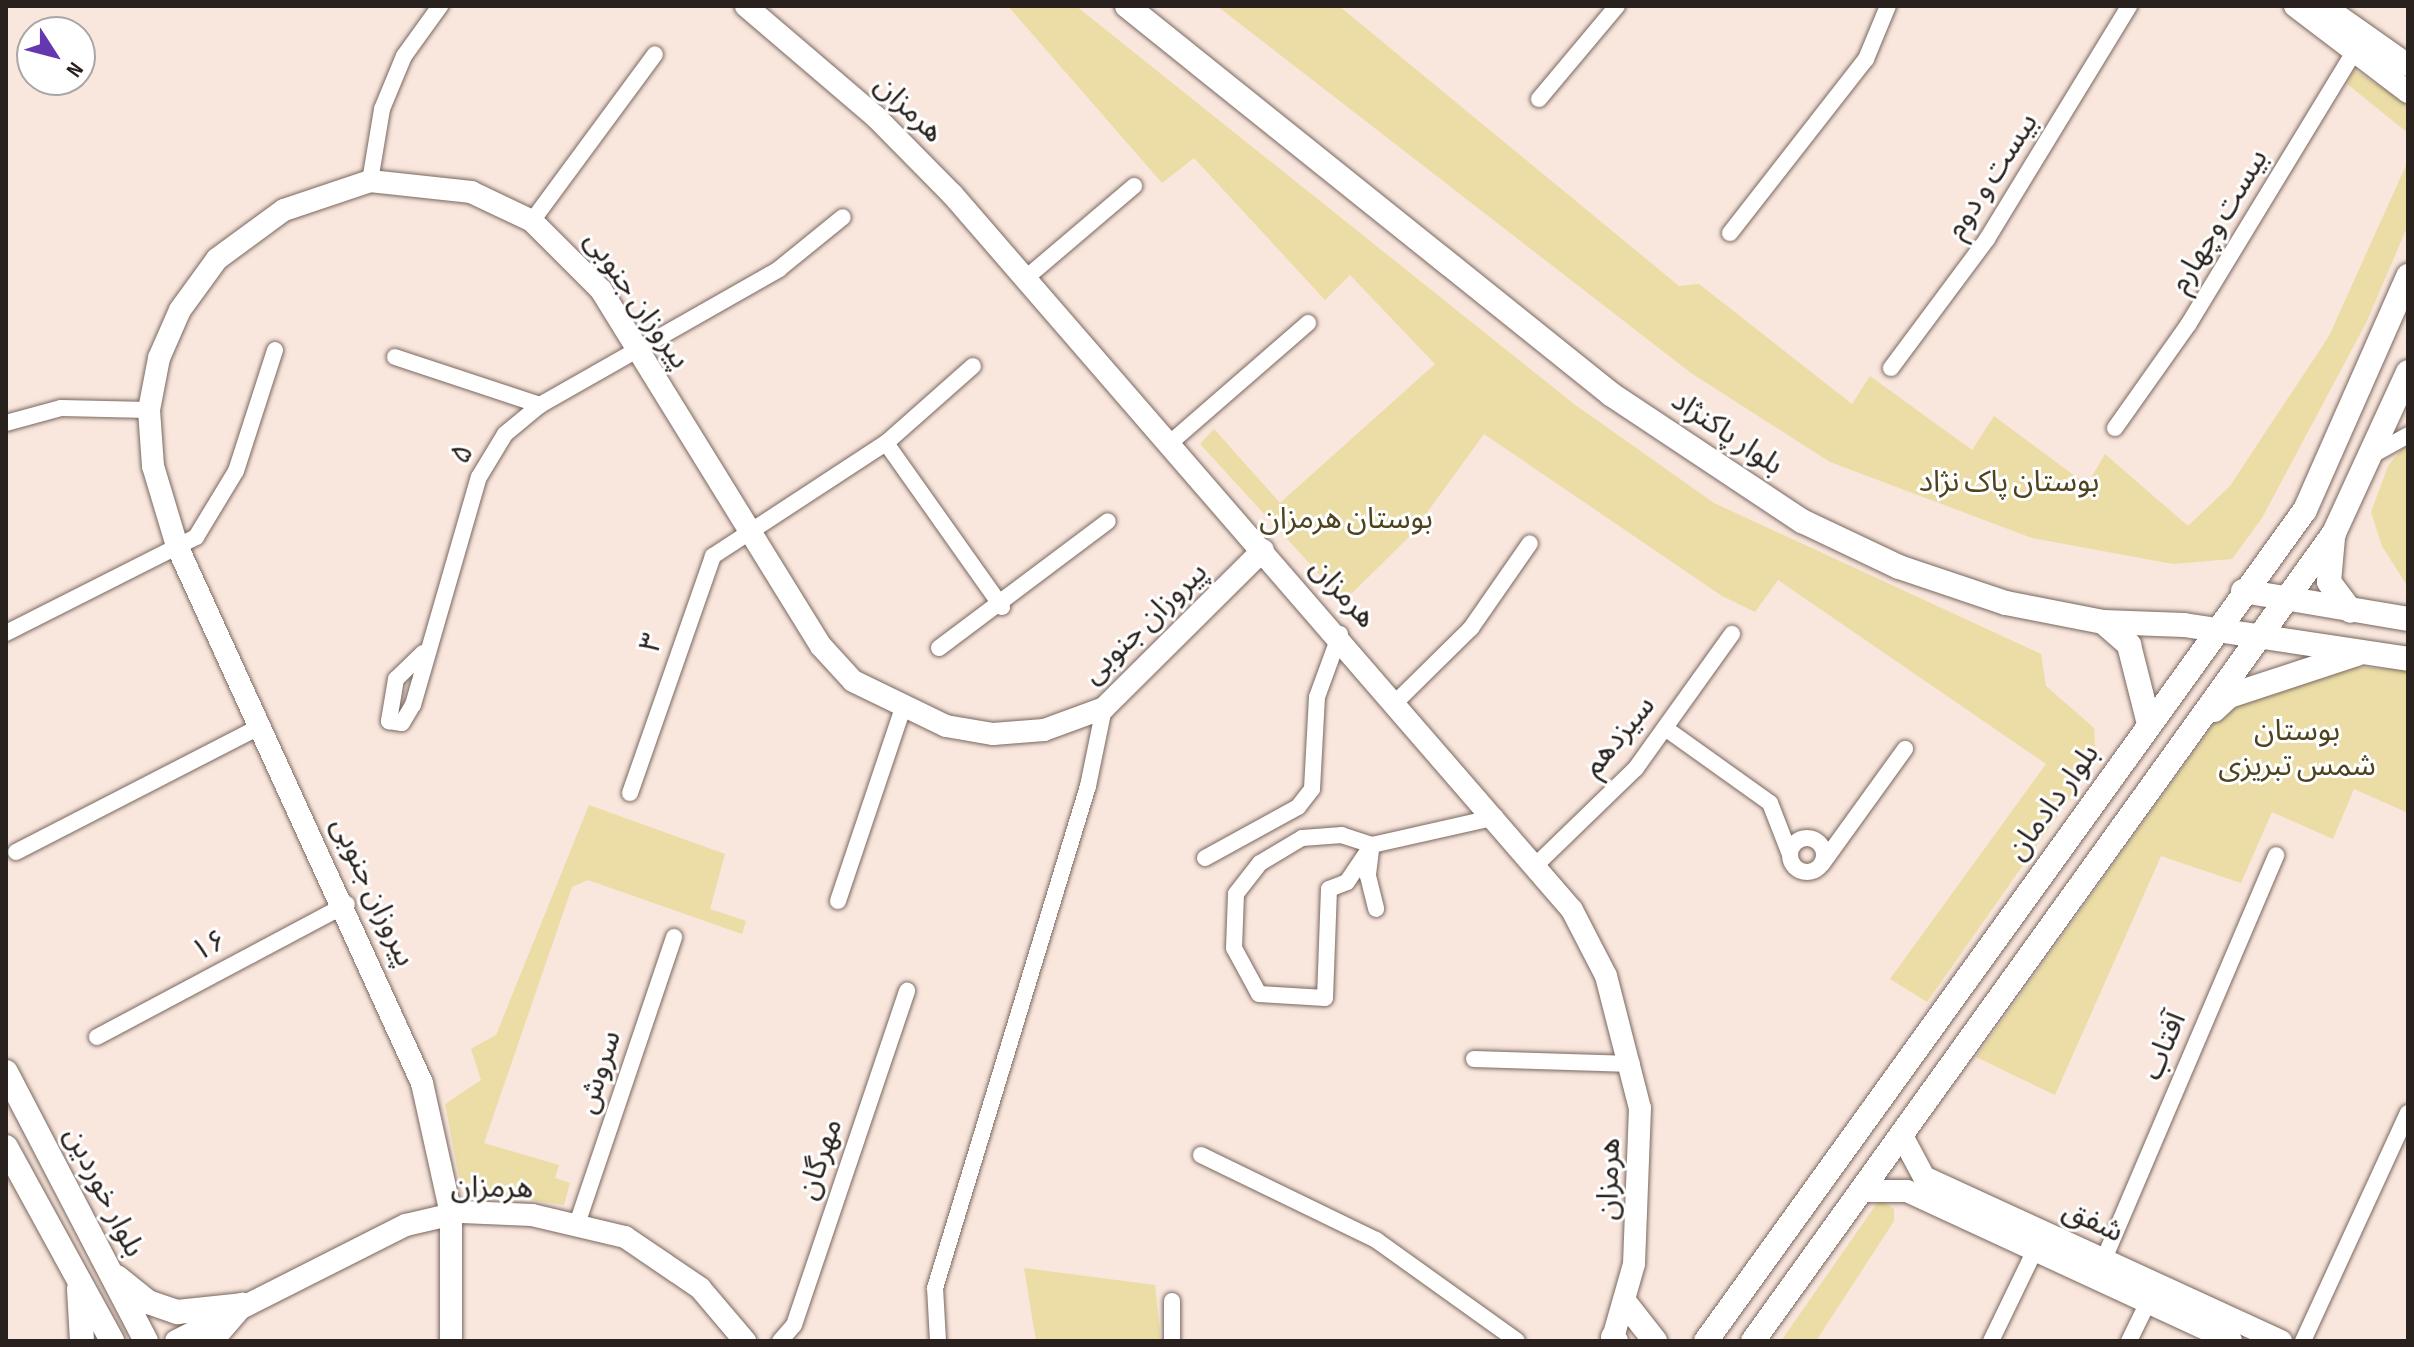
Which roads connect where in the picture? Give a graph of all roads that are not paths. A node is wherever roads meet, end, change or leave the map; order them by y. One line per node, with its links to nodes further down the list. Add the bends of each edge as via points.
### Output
1 (440, 6): 14 (street, via 404,56 382,109)
2 (746, 6): 20 (street, هرمزان, via 875,116)
3 (1127, 6): 47 (main road, بلوار پاکنژاد, via 1612,395 1802,521 1949,585)
4 (1617, 6): 13 (street)
5 (1888, 6): 18 (street, via 1866,59)
6 (2129, 6): 26 (street, بیست و دوم, via 1987,239)
7 (2295, 6): 9 (street)
8 (2324, 6): 9 (street)
9 (2357, 47): 11 (street); 12 (street); 31 (street, بیست وچهارم, via 2188,325)
10 (655, 54): 17 (street)
11 (2408, 65)
12 (2408, 92)
13 (1539, 99)
14 (370, 181): 17 (street, پیروزان جنوبی, via 459,189); 29 (street, پیروزان جنوبی, via 284,210 217,259 180,310)
15 (1134, 186): 20 (street)
16 (843, 217): 23 (street, ۵, via 779,269)
17 (532, 221): 23 (street, پیروزان جنوبی, via 577,258)
18 (1730, 233)
19 (2408, 276): 42 (main road, بلوار دادمان, via 2305,510)
20 (1026, 278): 34 (street, هرمزان)
21 (1308, 323): 34 (street)
22 (275, 350): 40 (street, via 220,502 196,537)
23 (640, 353): 28 (street, ۵); 37 (street, پیروزان جنوبی)
24 (395, 357): 28 (street)
25 (973, 366): 33 (street, ۳)
26 (1891, 368)
27 (2407, 380): 35 (main road)
28 (540, 405): 54 (street, ۵, via 505,434 479,477)
29 (149, 410): 30 (street, via 61,408); 40 (street, پیروزان جنوبی, via 153,466)
30 (6, 423)
31 (2115, 428)
32 (2408, 435): 35 (street)
33 (886, 443): 37 (street, ۳); 44 (street)
34 (1170, 443): 41 (street, هرمزان)
35 (2374, 454): 38 (main road)
36 (1108, 521): 44 (street)
37 (749, 526): 59 (street, پیروزان جنوبی, via 821,646 853,681); 65 (street, ۳, via 707,567)
38 (2334, 533): 43 (main road); 45 (main road, via 2329,582)
39 (1530, 543): 57 (street, via 1471,628)
40 (177, 546): 49 (street); 61 (street, پیروزان جنوبی)
41 (1263, 550): 50 (street, هرمزان); 58 (street, پیروزان جنوبی)
42 (2243, 591): 43 (main road); 48 (main road, بلوار دادمان)
43 (2285, 601): 45 (main road); 52 (main road)
44 (1002, 607): 53 (street)
45 (2363, 613): 46 (main road); 55 (main road, via 2357,633)
46 (2408, 619)
47 (2103, 622): 48 (main road, بلوار پاکنژاد); 60 (main road, via 2129,645)
48 (2216, 630): 52 (main road, بلوار پاکنژاد); 60 (main road, بلوار دادمان)
49 (6, 633)
50 (1340, 634): 57 (street, هرمزان); 70 (street, via 1317,697 1312,789 1298,807)
51 (1732, 634): 62 (street, سیزدهم)
52 (2259, 638): 55 (main road, بلوار پاکنژاد); 63 (main road)
53 (939, 648)
54 (423, 653)
55 (2363, 653): 56 (main road, بلوار پاکنژاد); 63 (main road, via 2229,696)
56 (2408, 659)
57 (1397, 701): 66 (street, هرمزان)
58 (1104, 708): 59 (street, پیروزان جنوبی, via 1044,730 993,734); 105 (street, via 1085,796 935,1288)
59 (902, 711): 72 (street)
60 (2149, 724): 109 (main road, بلوار دادمان)
61 (261, 726): 68 (street); 73 (street, پیروزان جنوبی)
62 (1665, 728): 64 (street, via 1770,803 1800,872 1822,864); 71 (street, سیزدهم, via 1636,768)
63 (2187, 737): 82 (main road)
64 (1905, 749)
65 (630, 793)
66 (1496, 817): 67 (street); 71 (street, هرمزان)
67 (1372, 845): 67 (street, via 1342,835 1302,838 1260,863 1236,894 1234,948 1259,994 1325,998 1329,889 1347,882); 74 (street, via 1368,876)
68 (16, 852)
69 (2276, 855): 90 (street, آفتاب)
70 (1205, 858)
71 (1537, 864): 79 (street, هرمزان, via 1572,910 1606,976)
72 (838, 901)
73 (347, 904): 77 (street, ۱۶); 86 (street, پیروزان جنوبی, via 422,1083)
74 (1376, 909)
75 (674, 937): 87 (street, سروش)
76 (907, 991): 104 (street, مهرگان, via 794,1325)
77 (97, 1037)
78 (1474, 1059): 79 (street)
79 (1632, 1064): 94 (street, هرمزان, via 1642,1186)
80 (6, 1072): 89 (main road, بلوار خوردین)
81 (2408, 1113): 115 (street)
82 (1901, 1134): 85 (main road); 88 (street, شفق, via 1924,1177)
83 (6, 1147): 91 (main road, بلوار خوردین)
84 (1201, 1155): 107 (street, via 1376,1240)
85 (1860, 1191): 88 (street, شفق, via 1907,1191); 110 (main road)
86 (451, 1214): 87 (street, هرمزان); 95 (street, هرمزان, via 406,1225); 102 (street, پیروزان جنوبی)
87 (577, 1224): 103 (street, هرمزان, via 625,1237 668,1262)
88 (2039, 1241): 90 (street, شفق); 111 (street)
89 (104, 1265): 95 (main road, via 159,1308 191,1314); 99 (main road, بلوار خوردین)
90 (2100, 1269): 92 (street, شفق)
91 (78, 1279): 97 (main road); 98 (main road, بلوار خوردین)
92 (2152, 1293): 112 (street); 113 (street, شفق); 114 (street, شفق)
93 (1172, 1301): 106 (street)
94 (1626, 1304): 96 (street, هرمزان); 108 (main road)
95 (242, 1305): 100 (street, هرمزان); 101 (main road)
96 (1614, 1340)
97 (82, 1341)
98 (112, 1341)
99 (146, 1341)
100 (176, 1341)
101 (211, 1341)
102 (451, 1341)
103 (745, 1341)
104 (780, 1341)
105 (938, 1341)
106 (1172, 1341)
107 (1517, 1341)
108 (1655, 1341)
109 (1706, 1341)
110 (1753, 1341)
111 (1991, 1341)
112 (2129, 1341)
113 (2231, 1341)
114 (2281, 1341)
115 (2303, 1341)

